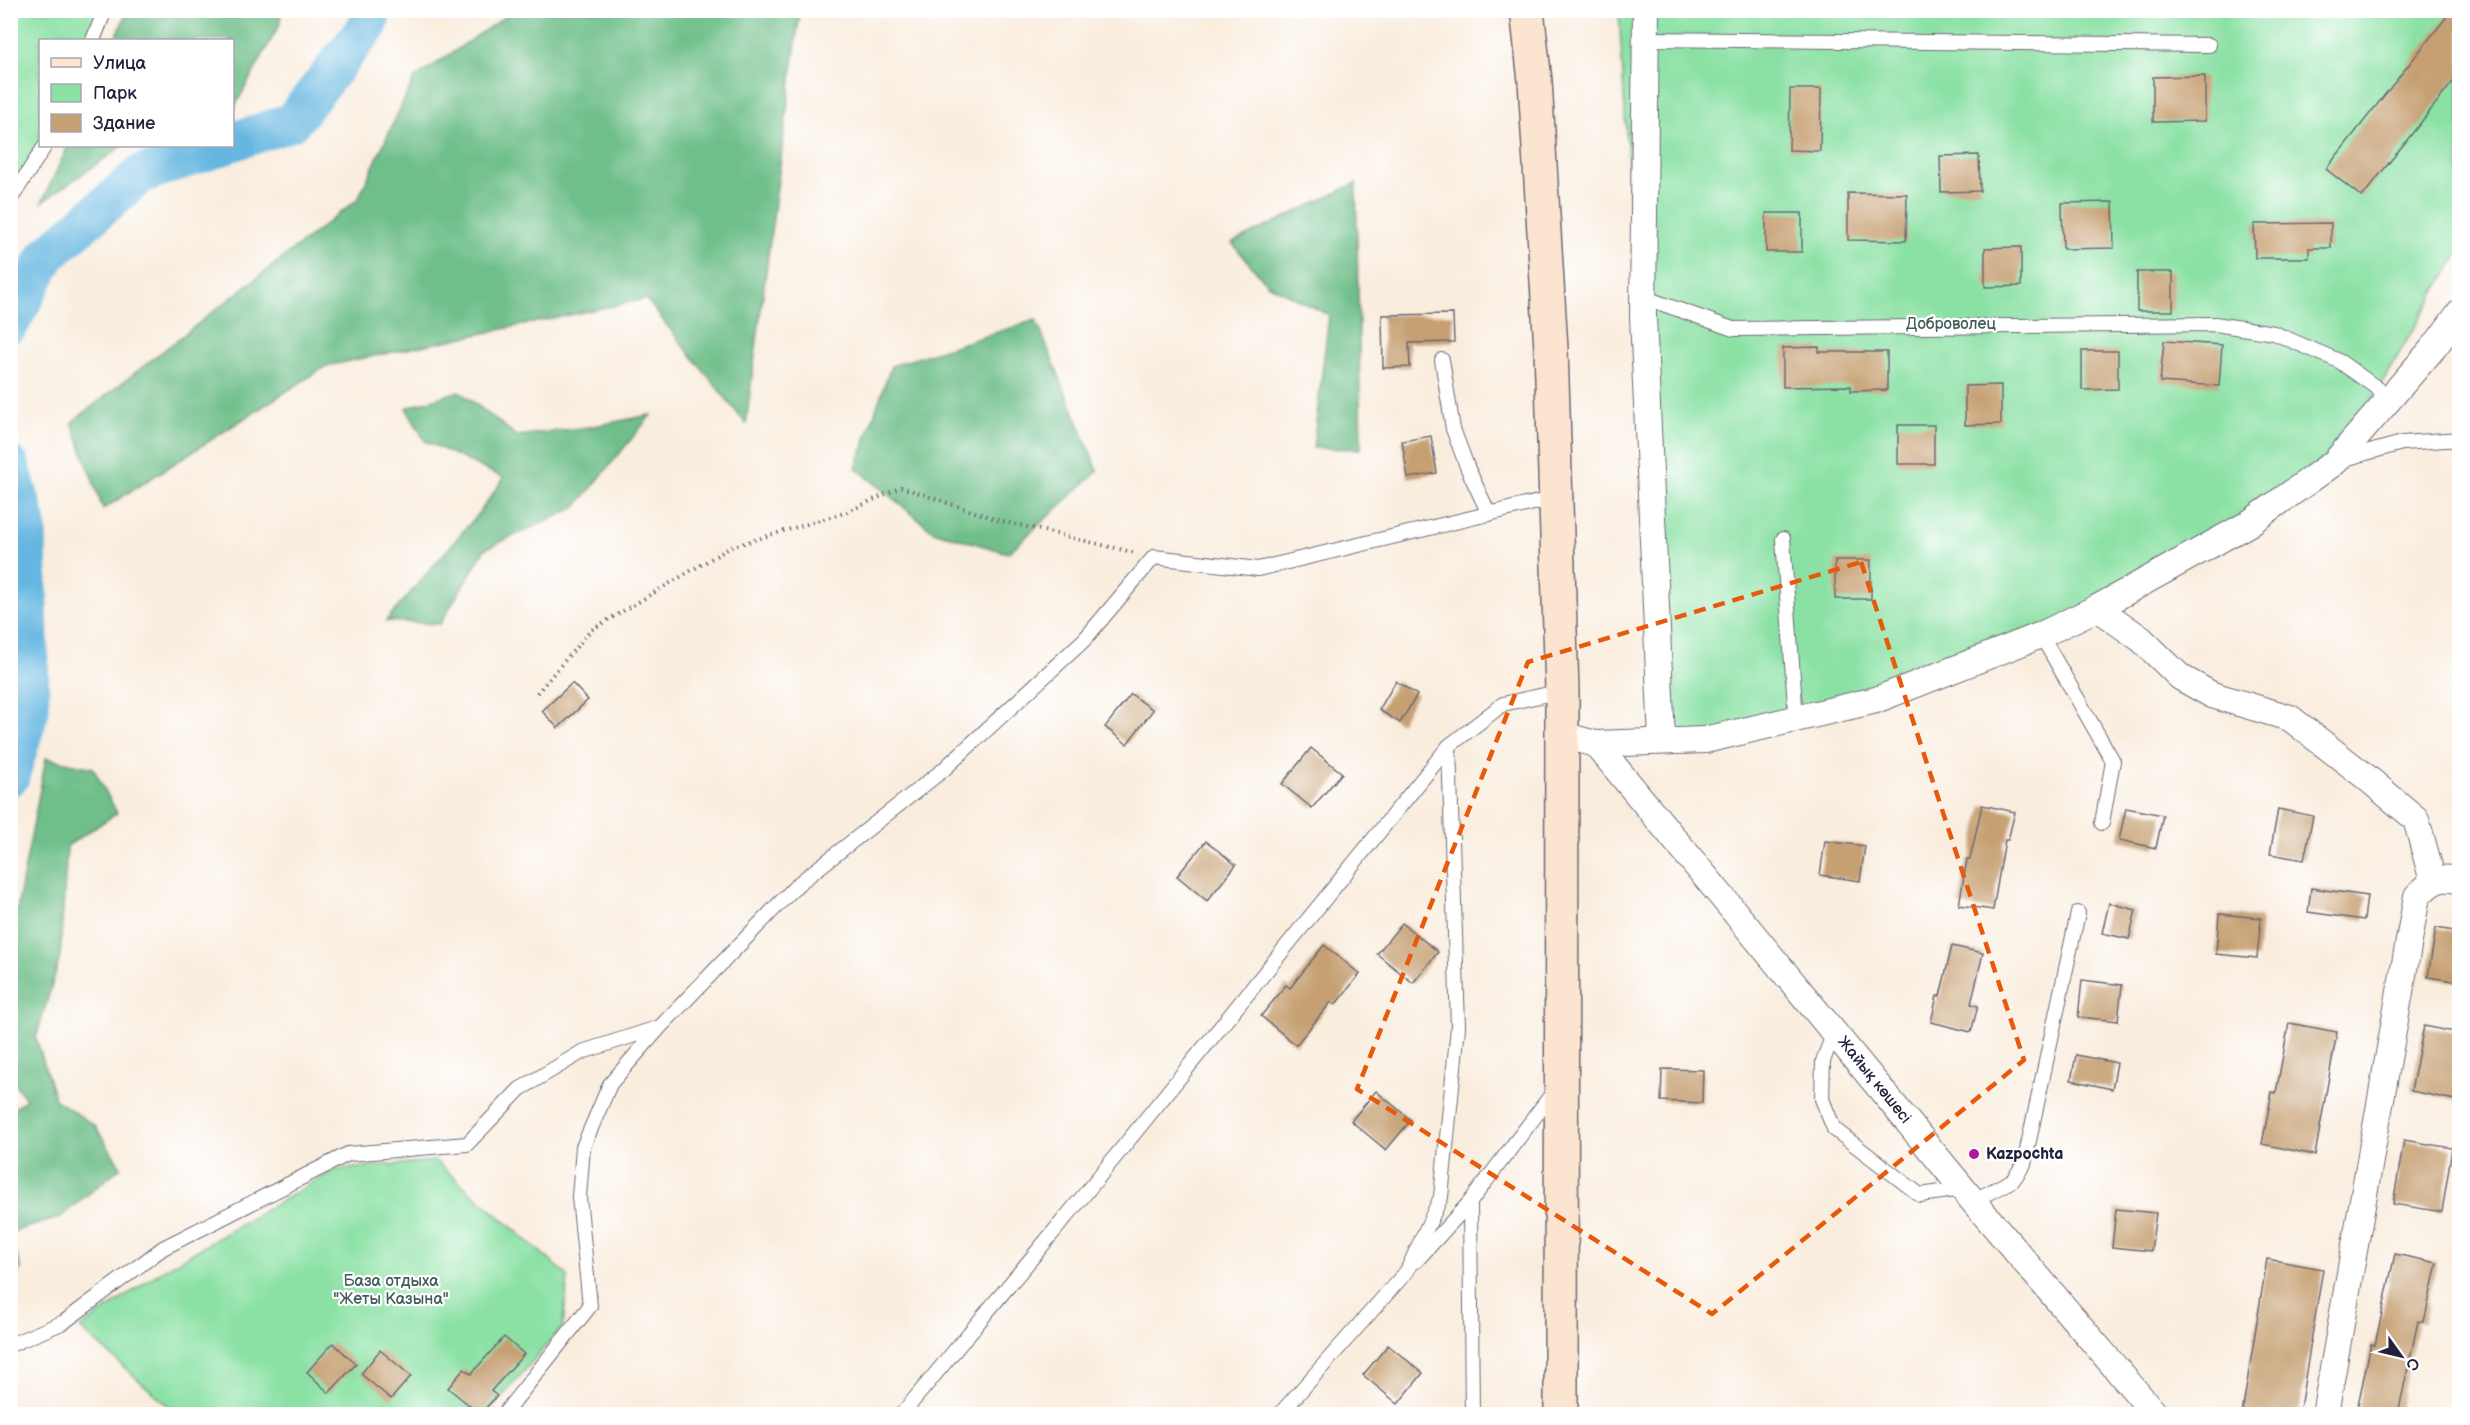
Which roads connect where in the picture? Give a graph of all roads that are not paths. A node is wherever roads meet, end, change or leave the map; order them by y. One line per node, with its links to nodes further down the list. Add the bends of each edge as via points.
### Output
1 (105, 10): 4 (lane)
2 (1527, 10): 15 (main road, via 1550,337)
3 (1646, 10): 5 (street)
4 (93, 39)
5 (1646, 39): 6 (lane); 9 (street)
6 (2210, 45)
7 (44, 147): 8 (lane)
8 (10, 200)
9 (1643, 297): 12 (lane, via 1733,329 2215,324 2274,333 2339,361); 23 (street)
10 (2460, 312): 12 (street)
11 (1442, 360): 16 (lane, via 1453,429)
12 (2391, 398): 14 (street)
13 (2460, 440): 14 (lane, via 2402,443)
14 (2335, 462): 18 (street, via 2248,524)
15 (1555, 498): 16 (lane); 20 (main road)
16 (1489, 514): 30 (lane, via 1258,569 1154,557 1084,640 943,770 798,884)
17 (1784, 539): 21 (lane)
18 (2097, 608): 19 (street); 28 (street, via 2140,639 2180,677 2212,695 2290,718 2366,777 2416,819)
19 (2041, 635): 21 (street, via 1876,700); 26 (lane, via 2113,761)
20 (1562, 691): 22 (main road); 25 (lane, via 1503,704)
21 (1796, 719): 23 (street, via 1705,740)
22 (1562, 735): 24 (street); 32 (main road)
23 (1662, 741): 24 (street)
24 (1596, 744): 31 (street, Жайық көшесі)
25 (1449, 746): 35 (lane, via 1458,1027 1441,1197); 38 (lane)
26 (2102, 823)
27 (2460, 880): 28 (street)
28 (2433, 881): 43 (street, via 2417,896)
29 (2078, 913): 33 (lane, via 2024,1164 2013,1179)
30 (662, 1026): 36 (lane, via 582,1052 520,1089 467,1144 348,1154 163,1248 64,1322); 37 (lane, via 610,1084 583,1147 579,1197 590,1306)
31 (1834, 1032): 33 (street, Жайық көшесі); 33 (lane, via 1823,1061 1822,1098 1834,1128 1920,1195)
32 (1562, 1082): 34 (lane); 41 (main road)
33 (1968, 1195): 42 (street, Жайық көшесі)
34 (1470, 1202): 35 (lane); 40 (lane)
35 (1407, 1271): 39 (lane)
36 (10, 1344)
37 (504, 1414)
38 (902, 1414)
39 (1280, 1414)
40 (1472, 1414)
41 (1561, 1414)
42 (2155, 1414)
43 (2325, 1414)

